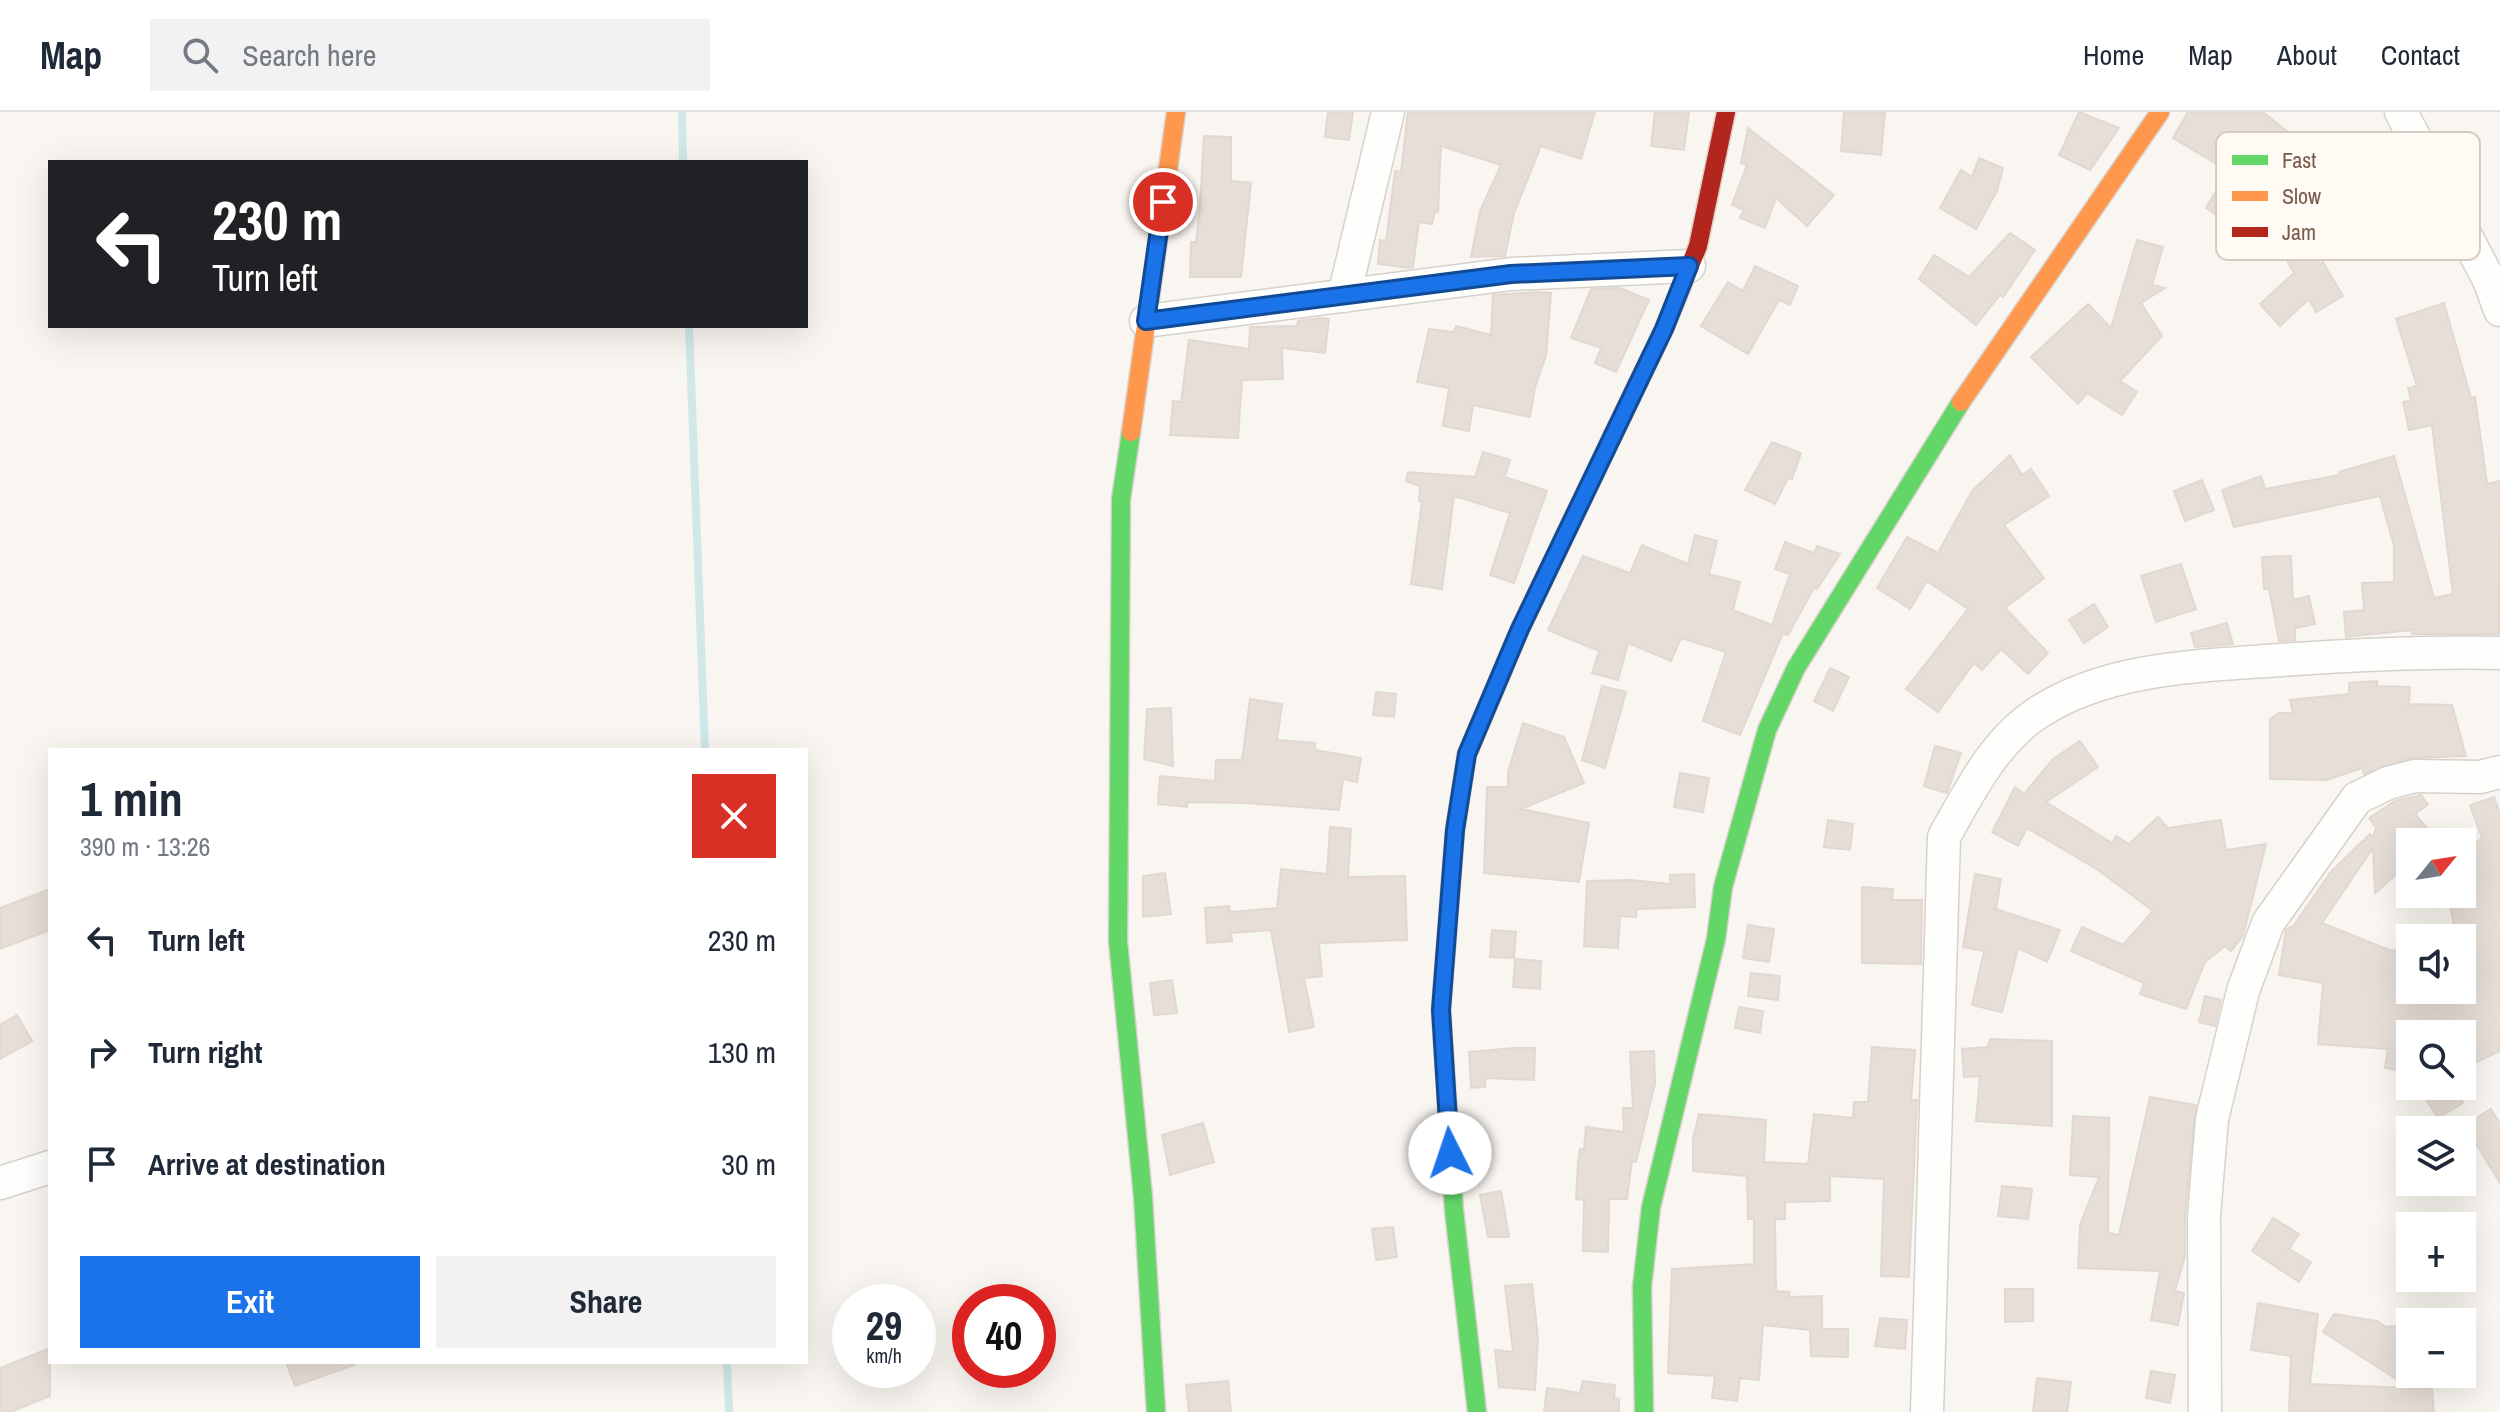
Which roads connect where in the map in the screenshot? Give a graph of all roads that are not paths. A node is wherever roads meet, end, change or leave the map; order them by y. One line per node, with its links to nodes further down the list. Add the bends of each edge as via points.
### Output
1 (1176, 112): 11 (street)
2 (1388, 112): 9 (street)
3 (1726, 112): 8 (street, via 1698,246)
4 (2160, 112): 18 (street, via 1927,452 1796,668 1767,730 1723,887 1716,939 1651,1207 1642,1287)
5 (2401, 112): 6 (street)
6 (2411, 132)
7 (2479, 260): 10 (street)
8 (1689, 266): 9 (street, via 1511,274); 17 (street, via 1467,754 1455,830 1441,1010 1454,1210)
9 (1344, 296): 11 (street)
10 (2500, 310)
11 (1146, 321): 16 (street, via 1121,499 1118,941 1143,1197)
12 (2500, 653): 19 (street, via 2409,651 2148,672 2086,689 2038,712 1993,757 1944,837)
13 (2500, 772): 20 (street, via 2480,777 2415,776 2357,798 2268,923 2243,991 2212,1119 2204,1216)
14 (48, 1168): 15 (street)
15 (0, 1183)
16 (1156, 1412)
17 (1477, 1412)
18 (1644, 1412)
19 (1927, 1412)
20 (2205, 1412)

